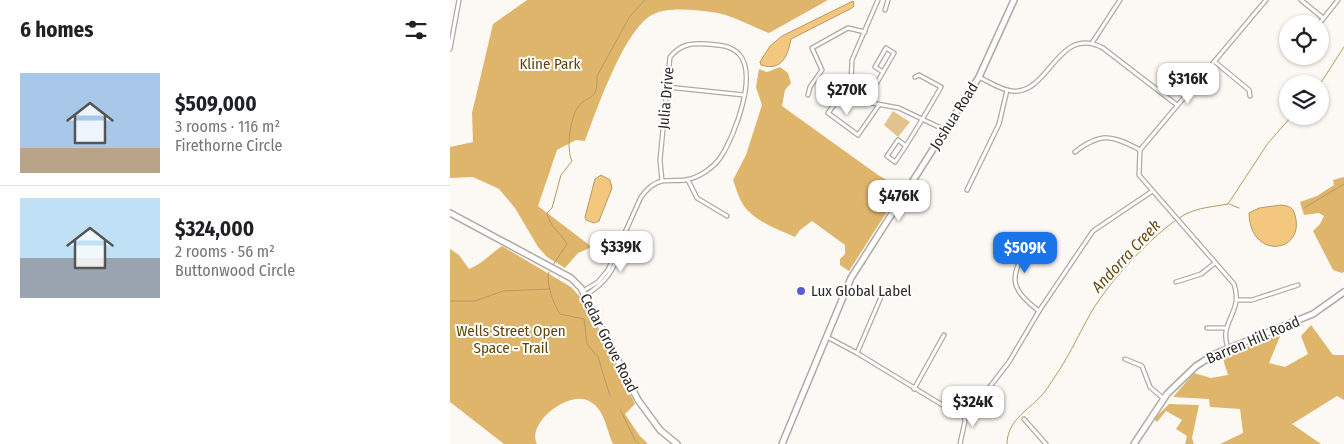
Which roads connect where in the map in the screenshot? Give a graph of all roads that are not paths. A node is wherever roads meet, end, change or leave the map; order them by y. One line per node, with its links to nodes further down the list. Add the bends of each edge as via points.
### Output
1 (459, 0): 14 (street)
2 (878, 0): 12 (street)
3 (888, 0): 9 (street)
4 (1014, 0): 18 (street, Joshua Road)
5 (1120, 0): 13 (street)
6 (1266, 0): 15 (street)
7 (1301, 0): 10 (street)
8 (1338, 0): 11 (street)
9 (885, 10)
10 (1319, 15)
11 (1326, 15)
12 (865, 32): 19 (street, via 852,60); 23 (street, via 848,28 812,48 822,70)
13 (1092, 43): 21 (street, via 1072,46 1027,88); 27 (street)
14 (450, 49)
15 (1215, 62): 24 (street, via 1248,90); 27 (street)
16 (883, 72): 16 (street, via 875,67 886,48 894,53); 25 (street)
17 (916, 76): 28 (street, via 941,87)
18 (979, 77): 21 (street); 29 (street, Joshua Road)
19 (852, 82): 25 (street); 26 (street, via 828,113 858,134)
20 (667, 87): 22 (street); 22 (street, Julia Drive, via 670,57 677,49 691,43 724,46 738,53 745,62); 34 (street, Julia Drive, via 660,160)
21 (1007, 90): 35 (street, via 999,124)
22 (744, 95): 33 (street, Julia Drive, via 740,114 723,154 708,169)
23 (808, 95)
24 (1250, 96)
25 (867, 100): 26 (street)
26 (879, 105): 28 (street, via 899,108)
27 (1177, 105): 31 (street)
28 (923, 119): 29 (street); 30 (street)
29 (945, 131): 51 (street, Joshua Road, via 851,278)
30 (906, 146): 30 (street, via 898,140 887,156 895,162)
31 (1140, 150): 32 (street, via 1122,140 1104,136 1086,143); 36 (street, via 1139,175)
32 (1075, 152)
33 (688, 180): 34 (street, Julia Drive); 38 (street, via 702,202)
34 (662, 181): 44 (street, via 641,197 604,275)
35 (967, 190)
36 (1151, 192): 40 (street); 47 (street, via 1093,231)
37 (450, 213): 44 (street, Cedar Grove Road, via 571,278)
38 (727, 216)
39 (1030, 235): 47 (street, via 1014,278 1016,291)
40 (1215, 263): 41 (street, via 1201,274); 46 (street, via 1234,284)
41 (1176, 282)
42 (1298, 284): 46 (street, via 1252,300)
43 (1344, 292): 52 (street, Barren Hill Road, via 1310,316)
44 (585, 293): 59 (street, Cedar Grove Road, via 638,400 660,430)
45 (881, 297): 53 (street)
46 (1237, 300): 49 (street)
47 (1039, 311): 57 (street, via 1009,362 985,393)
48 (1207, 328): 49 (street)
49 (1225, 328): 52 (street)
50 (944, 335): 55 (street)
51 (827, 338): 53 (street); 60 (street, Joshua Road)
52 (1228, 349): 56 (street, Barren Hill Road, via 1196,366)
53 (857, 353): 55 (street)
54 (1125, 359): 56 (street, via 1142,366 1150,386)
55 (914, 389): 57 (street, via 944,406)
56 (1164, 399): 63 (street, Barren Hill Road)
57 (963, 411): 61 (street, via 965,422)
58 (1024, 419): 62 (street)
59 (677, 444)
60 (782, 444)
61 (960, 444)
62 (1046, 444)
63 (1134, 444)

